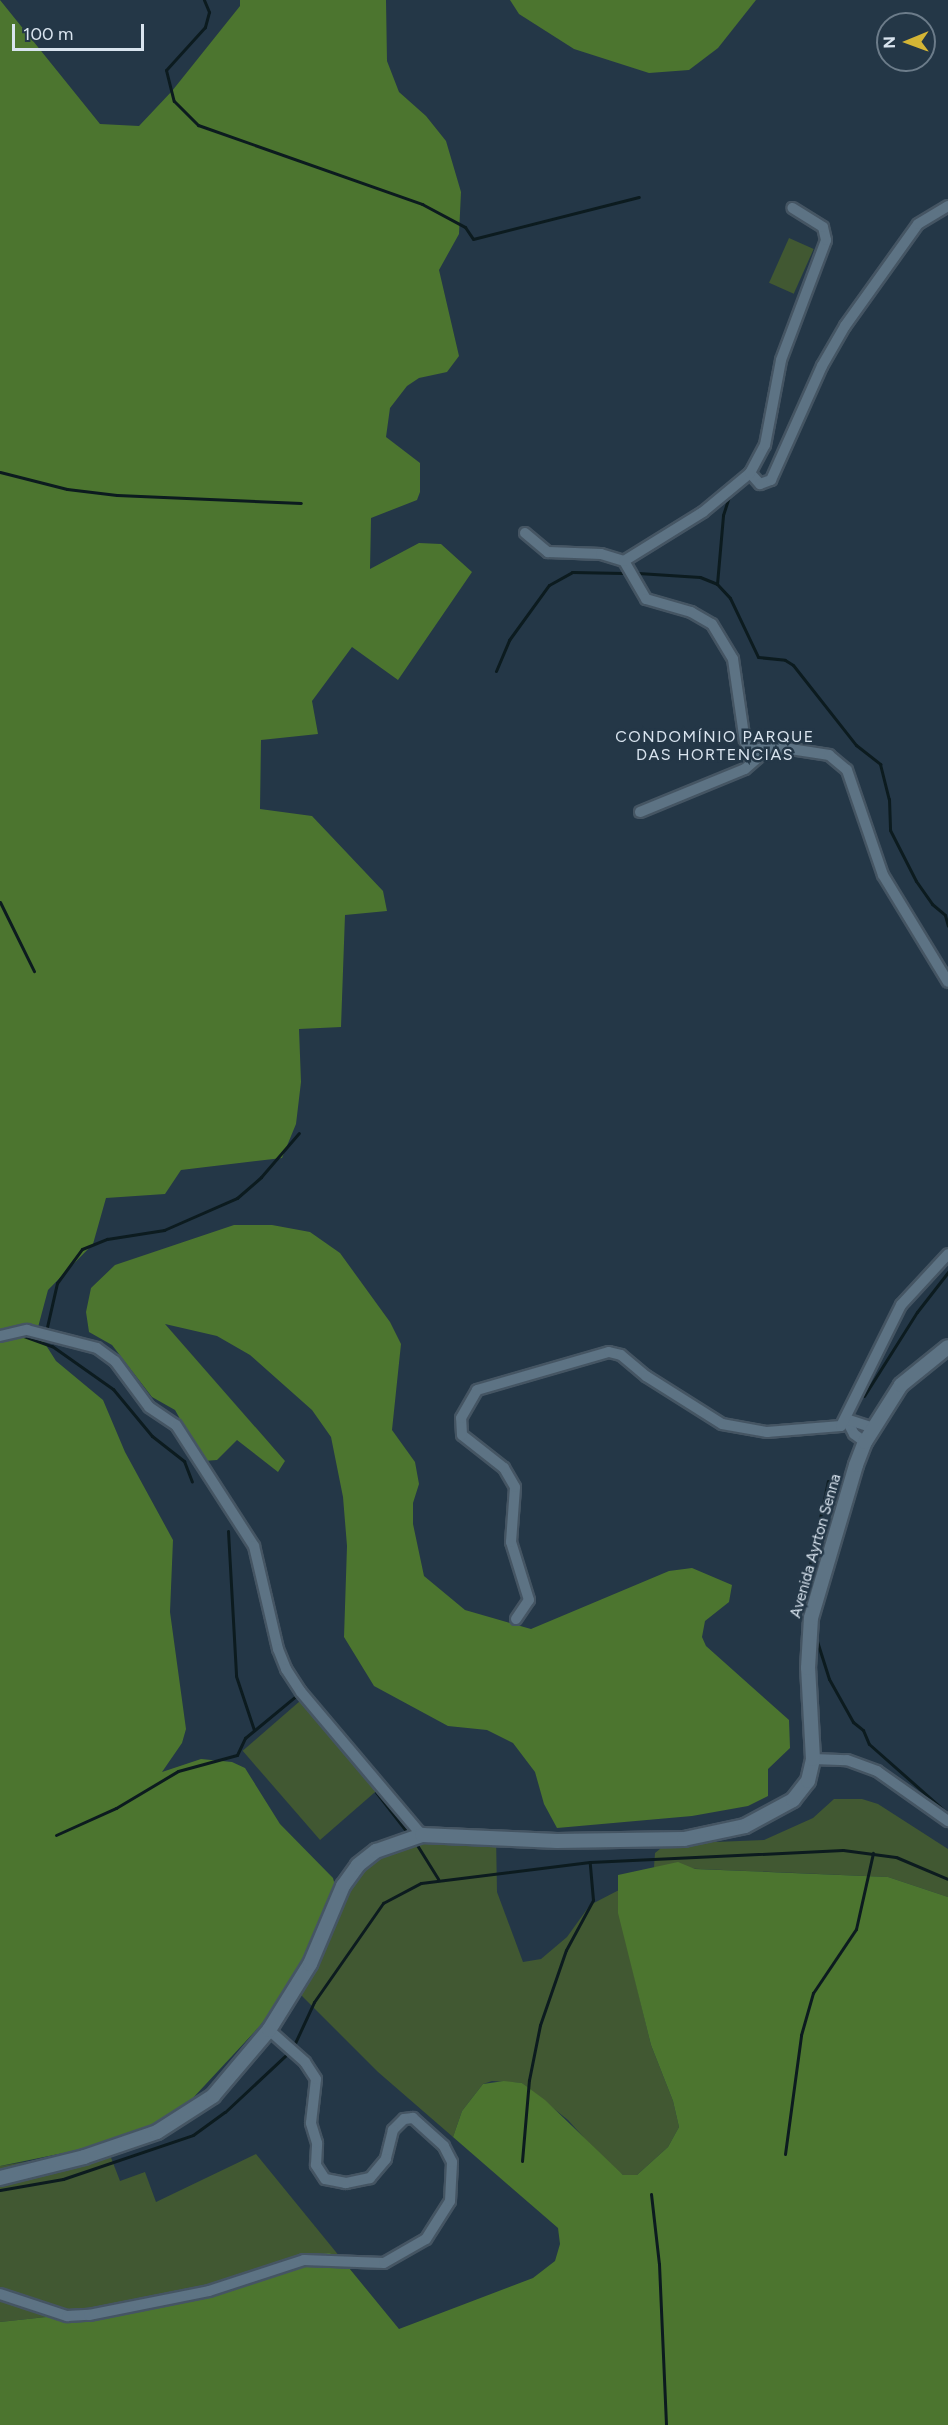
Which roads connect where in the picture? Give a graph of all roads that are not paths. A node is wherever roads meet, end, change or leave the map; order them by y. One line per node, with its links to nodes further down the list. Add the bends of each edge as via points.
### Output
1 (948, 206): 3 (street, via 918,224 845,326 822,366 771,480 760,484)
2 (793, 208): 3 (street, via 824,227 826,240 788,337 765,445)
3 (750, 473): 5 (street, via 689,522)
4 (525, 533): 5 (street, via 548,552 601,554)
5 (624, 561): 6 (street, via 646,599 702,617 720,634 737,674 745,742 750,751)
6 (771, 746): 7 (street, via 745,769); 8 (street, via 829,755 848,770 883,875)
7 (640, 812)
8 (948, 982)
9 (948, 1254): 12 (street, via 901,1305)
10 (0, 1336): 18 (street, via 27,1330 97,1348 123,1370 143,1401 176,1425 254,1546 286,1669 300,1692)
11 (948, 1347): 13 (street, Avenida Ayrton Senna, via 901,1384)
12 (846, 1419): 13 (street); 14 (street, via 854,1434); 15 (street, via 841,1426 826,1429 767,1432 722,1424 646,1376 621,1355 609,1352 477,1390 461,1418 462,1435 504,1468 515,1487 511,1542 529,1600)
13 (874, 1428): 14 (street, Avenida Ayrton Senna)
14 (865, 1442): 16 (street, Avenida Ayrton Senna, via 811,1618 808,1668)
15 (516, 1619)
16 (813, 1759): 17 (street, via 847,1760 877,1771); 18 (street, Avenida Ayrton Senna, via 802,1790 782,1809 745,1826 705,1836 659,1841 557,1841)
17 (948, 1821)
18 (422, 1835): 19 (street, via 376,1851 351,1874 310,1964)
19 (269, 2031): 20 (street, via 213,2096 180,2121 104,2151); 21 (street, via 305,2062 316,2079 310,2123 317,2143 316,2165 325,2179 346,2183 369,2178 386,2158 393,2130 404,2119 413,2118 444,2146 452,2162 450,2201 426,2239 384,2263 293,2262 209,2291 89,2315 67,2316)
20 (0, 2178)
21 (0, 2294)

